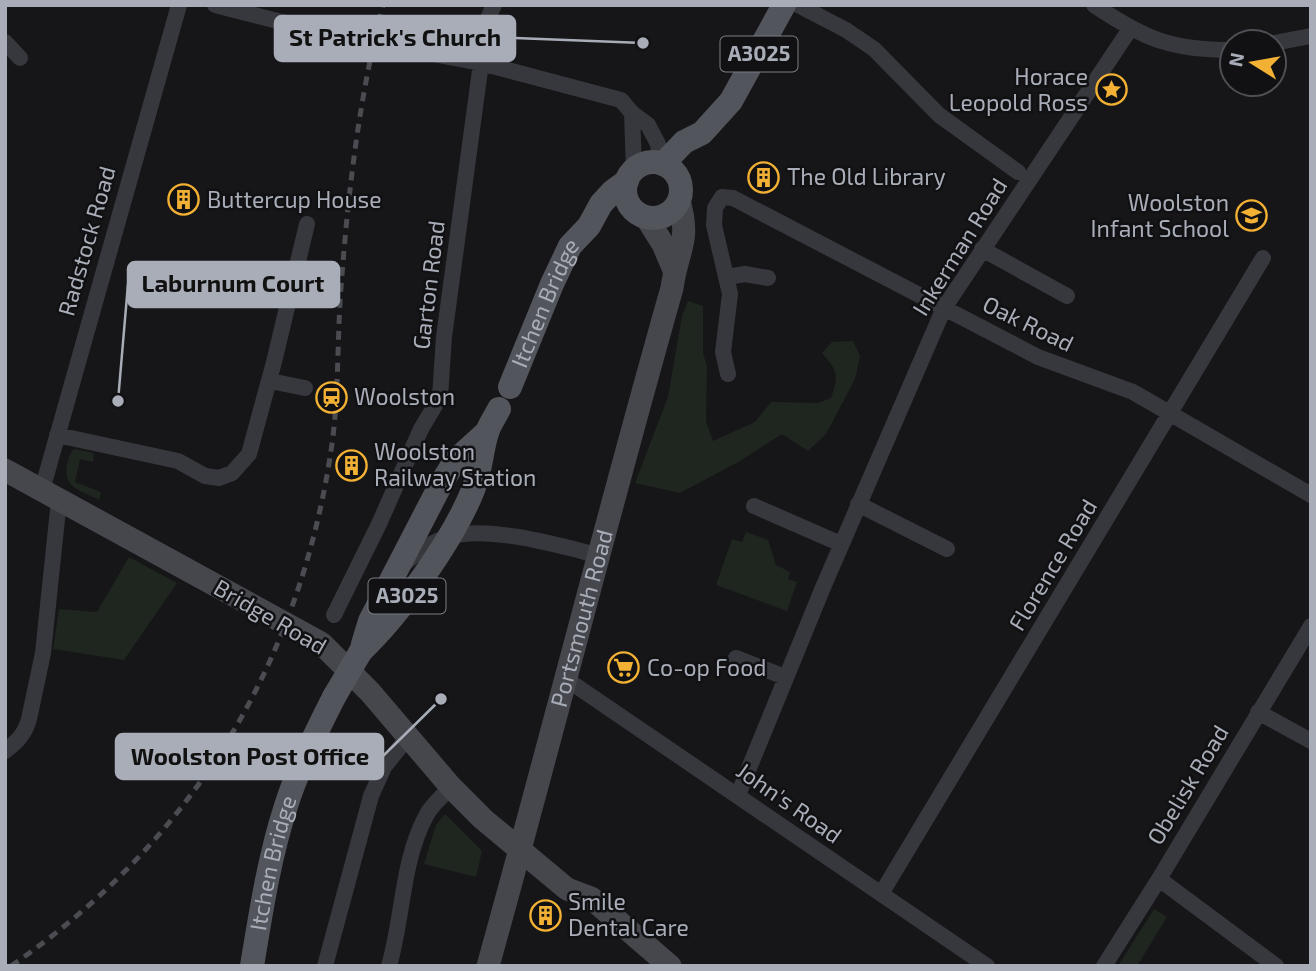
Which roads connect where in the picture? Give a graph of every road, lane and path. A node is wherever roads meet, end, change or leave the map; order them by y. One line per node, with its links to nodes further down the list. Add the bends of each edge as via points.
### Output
1 (179, 5): 33 (street, Radstock Road)
2 (215, 5): 13 (street, bridge, via 325,33)
3 (494, 5): 13 (street, Garton Road)
4 (784, 5): 17 (main road, A3025, via 739,89 702,133 684,142)
5 (798, 5): 15 (street, via 874,49 939,115)
6 (1094, 5): 7 (street)
7 (1130, 29): 11 (street, via 1181,47); 21 (street, Inkerman Road)
8 (1311, 36): 9 (street)
9 (1288, 40)
10 (5, 42): 12 (street)
11 (1218, 49)
12 (20, 58)
13 (475, 62): 14 (street, via 610,96 621,100); 44 (street, Garton Road, via 440,397)
14 (632, 113): 16 (street); 17 (street, via 648,124)
15 (1018, 172)
16 (630, 175): 17 (main road, via 649,162); 18 (main road, via 628,203); 20 (main road, Itchen Bridge / A3025, via 601,204)
17 (670, 177): 18 (main road, via 666,214); 23 (street, Portsmouth Road, via 685,228)
18 (644, 216): 20 (main road, Itchen Bridge); 23 (street)
19 (307, 224): 29 (street)
20 (589, 226): 32 (main road, Itchen Bridge / A3025, via 570,246)
21 (982, 249): 26 (street); 27 (street, Inkerman Road)
22 (1263, 258): 31 (street, Florence Road)
23 (674, 270): 42 (street, Portsmouth Road)
24 (727, 277): 25 (street); 27 (street, Oak Road, via 714,225 715,208 722,197 733,198); 28 (street, via 730,295 723,352)
25 (768, 278)
26 (1067, 296)
27 (944, 308): 31 (street, Oak Road, via 1038,357 1133,392); 37 (street, Inkerman Road)
28 (728, 374)
29 (270, 382): 30 (street); 33 (street, via 249,454 232,473 219,478 205,476 178,461)
30 (306, 388)
31 (1171, 412): 36 (street, Oak Road); 58 (street, Florence Road)
32 (487, 432): 39 (main road, Itchen Bridge / A3025, via 480,474); 43 (main road, Itchen Bridge / A3025, via 454,461)
33 (57, 435): 35 (street, Radstock Road)
34 (5, 470): 35 (street, Bridge Road)
35 (50, 495): 51 (street, Bridge Road, via 321,643); 53 (street, Radstock Road, via 42,658 27,729)
36 (1311, 495)
37 (858, 504): 40 (street, Inkerman Road); 41 (street)
38 (754, 506): 40 (street)
39 (449, 536): 42 (street, via 503,536); 43 (street); 46 (main road, Itchen Bridge / A3025, via 383,630)
40 (841, 544): 48 (street, Inkerman Road)
41 (947, 549)
42 (597, 555): 49 (street, Portsmouth Road)
43 (398, 569): 46 (main road, Itchen Bridge / A3025, via 370,621)
44 (334, 615)
45 (1310, 627): 50 (street, Obelisk Road)
46 (361, 651): 59 (main road, Itchen Bridge / A3025, bridge, via 311,744 286,806)
47 (736, 658): 48 (street)
48 (785, 677): 55 (street, Inkerman Road)
49 (566, 679): 55 (street, John's Road); 56 (street, Portsmouth Road)
50 (1258, 712): 52 (street); 57 (street, Obelisk Road)
51 (408, 737): 54 (street, Bridge Road); 60 (street, via 384,767 370,796)
52 (1311, 741)
53 (5, 751)
54 (451, 788): 56 (street, Bridge Road); 61 (street, via 422,824)
55 (738, 795): 58 (street, John's Road)
56 (520, 849): 62 (street, Portsmouth Road); 63 (street, Bridge Road, via 568,888 591,898)
57 (1159, 878): 65 (street, Obelisk Road); 66 (street)
58 (881, 894): 64 (street, John's Road)
59 (252, 966)
60 (326, 966)
61 (389, 966)
62 (488, 966)
63 (670, 966)
64 (987, 966)
65 (1104, 966)
66 (1276, 966)

